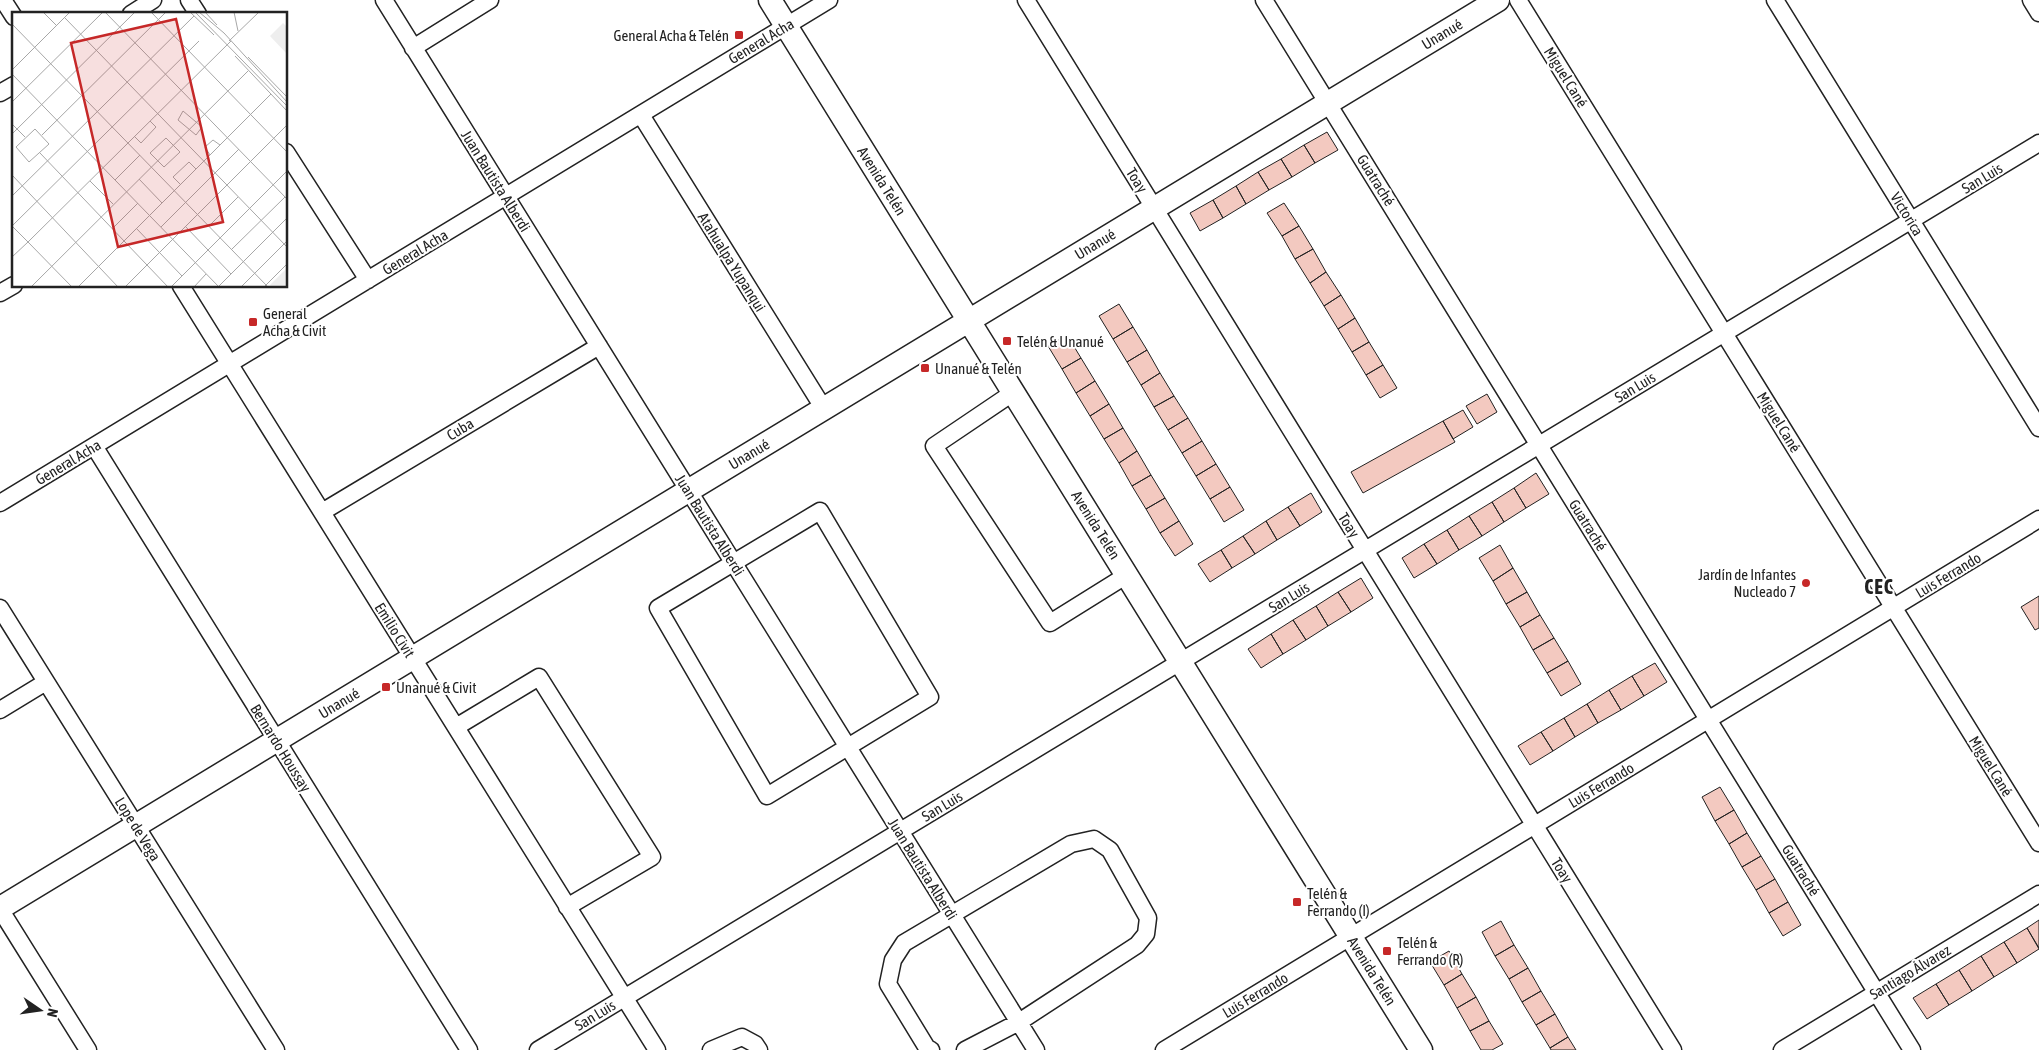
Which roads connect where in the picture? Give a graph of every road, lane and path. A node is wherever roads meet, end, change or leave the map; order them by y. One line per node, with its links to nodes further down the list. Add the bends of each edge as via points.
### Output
1 (3, 0): 17 (street)
2 (154, 0): 14 (street)
3 (189, 0): 15 (street)
4 (384, 0): 19 (street, Juan Bautista Alberdi)
5 (490, 0): 19 (street)
6 (770, 0): 18 (street, Avenida Telén)
7 (829, 0): 18 (street, General Acha)
8 (1026, 0): 27 (street, Toay)
9 (1264, 0): 22 (street, Guatraché)
10 (1498, 0): 22 (street, Unanué)
11 (1518, 0): 34 (street, Miguel Cané)
12 (1775, 0): 28 (street, Victorica)
13 (2031, 0): 16 (street)
14 (134, 12)
15 (197, 12)
16 (2039, 13)
17 (12, 14)
18 (786, 26): 23 (street, General Acha); 33 (street, Avenida Telén)
19 (414, 48): 26 (street, Juan Bautista Alberdi)
20 (12, 86): 21 (street)
21 (0, 93)
22 (1328, 103): 27 (street, Unanué); 40 (street, Guatraché)
23 (640, 115): 26 (street, General Acha); 38 (street, Atahualpa Yupanqui)
24 (2039, 143): 28 (street, San Luis)
25 (288, 155): 29 (street)
26 (506, 196): 29 (street, General Acha); 35 (street, Juan Bautista Alberdi)
27 (1154, 208): 33 (street, Unanué); 46 (street, Toay)
28 (1911, 221): 34 (street, San Luis); 39 (street, Victorica)
29 (368, 280): 36 (street, General Acha)
30 (12, 286): 32 (street)
31 (182, 288): 36 (street, Emilio Civit)
32 (0, 294)
33 (969, 321): 37 (street, Avenida Telén); 38 (street, Unanué)
34 (1724, 334): 40 (street, San Luis); 50 (street, Miguel Cané)
35 (599, 346): 42 (street, Juan Bautista Alberdi); 44 (street, Cuba)
36 (230, 364): 41 (street, General Acha); 44 (street, Emilio Civit)
37 (1014, 392): 48 (street, Avenida Telén); 48 (street, via 934,446 1050,624)
38 (824, 409): 42 (street, Unanué)
39 (2039, 428)
40 (1539, 445): 46 (street, San Luis); 55 (street, Guatraché)
41 (94, 446): 43 (street, General Acha); 57 (street, Bernardo Houssay)
42 (689, 491): 47 (street, Juan Bautista Alberdi); 51 (street, Unanué)
43 (0, 503)
44 (322, 512): 51 (street, Emilio Civit)
45 (2039, 519): 50 (street, Luis Ferrando)
46 (1365, 551): 52 (street, San Luis); 60 (street, Toay)
47 (734, 563): 58 (street, Juan Bautista Alberdi); 58 (street, via 658,608 767,796); 58 (street, via 820,511 930,696)
48 (1127, 575): 52 (street, Avenida Telén)
49 (0, 608): 53 (street, Lope de Vega)
50 (1893, 608): 55 (street, Luis Ferrando); 62 (street, Miguel Cané)
51 (412, 658): 56 (street, Emilio Civit); 57 (street, Unanué)
52 (1181, 662): 61 (street, San Luis); 67 (street, Avenida Telén)
53 (46, 682): 54 (street); 59 (street, Lope de Vega)
54 (0, 710)
55 (1708, 720): 60 (street, Luis Ferrando); 68 (street, Guatraché)
56 (456, 727): 64 (street, Emilio Civit); 64 (street, via 540,676 652,857)
57 (277, 741): 59 (street, Unanué); 73 (street, Bernardo Houssay)
58 (848, 747): 61 (street, Juan Bautista Alberdi)
59 (136, 826): 65 (street, Unanué); 72 (street, Lope de Vega)
60 (1534, 826): 67 (street, Luis Ferrando); 83 (street, Toay)
61 (900, 831): 66 (street, Juan Bautista Alberdi); 69 (street, San Luis)
62 (2039, 844)
63 (2039, 894): 68 (street, Santiago Álvarez)
64 (567, 907): 69 (street, Emilio Civit)
65 (0, 908): 71 (street)
66 (952, 915): 70 (street, Juan Bautista Alberdi); 70 (street, via 1071,844 1094,839 1110,850 1148,918 1146,934 1137,946); 78 (street, via 904,943 892,960 888,984)
67 (1351, 936): 81 (street, Luis Ferrando); 82 (street, Avenida Telén)
68 (1877, 992): 84 (street, Santiago Álvarez); 85 (street, Guatraché)
69 (624, 998): 74 (street, San Luis); 75 (street, Emilio Civit)
70 (1019, 1022): 79 (street); 80 (street, Juan Bautista Alberdi)
71 (88, 1050)
72 (276, 1050)
73 (469, 1050)
74 (538, 1050)
75 (656, 1050)
76 (711, 1050): 77 (street, via 742,1037)
77 (759, 1050)
78 (931, 1050)
79 (964, 1050)
80 (1036, 1050)
81 (1164, 1050)
82 (1421, 1050)
83 (1672, 1050)
84 (1782, 1050)
85 (1912, 1050)

